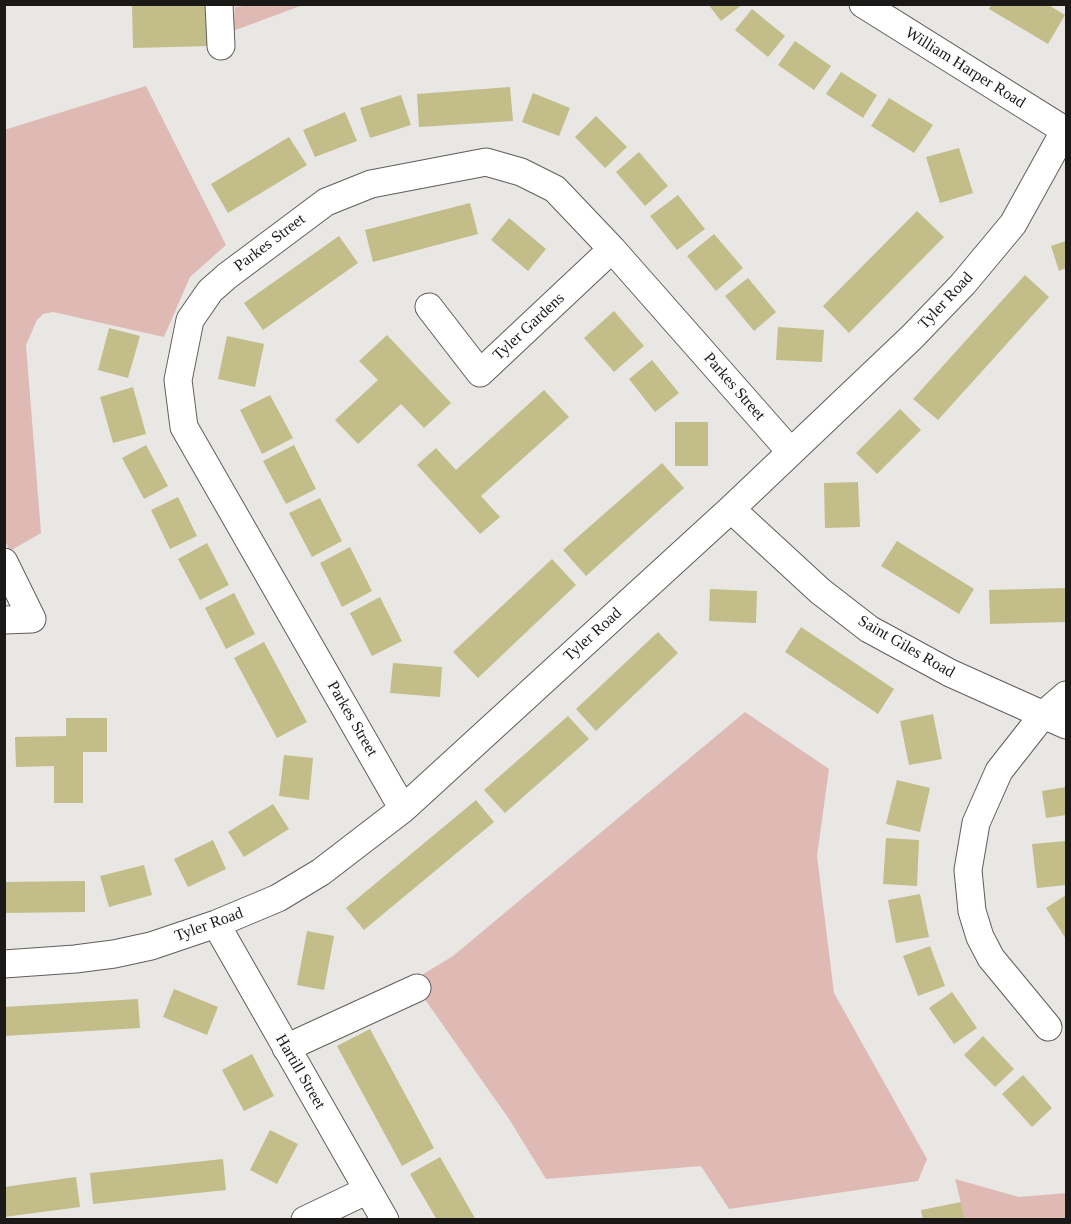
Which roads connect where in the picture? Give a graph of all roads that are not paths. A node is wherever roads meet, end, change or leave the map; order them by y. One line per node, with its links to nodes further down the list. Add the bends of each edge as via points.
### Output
1 (219, 4): 3 (street)
2 (863, 4): 4 (street, William Harper Road)
3 (221, 46)
4 (1066, 130): 7 (street, Tyler Road, via 1013,224 963,284)
5 (612, 249): 6 (street, Tyler Gardens, via 480,373); 7 (street, Parkes Street); 13 (street, Parkes Street, via 555,189 521,172 486,162 371,184 326,202 226,276 190,320 177,380 184,427)
6 (429, 306)
7 (790, 451): 8 (street, Tyler Road)
8 (731, 509): 12 (street, Saint Giles Road, via 820,591 869,629 950,673); 13 (street, Tyler Road)
9 (4, 562): 10 (street, via 32,619)
10 (4, 620)
11 (1066, 695): 12 (street)
12 (1055, 720): 17 (street, via 999,771 976,823 968,870 972,911 980,937 991,958)
13 (403, 809): 14 (street, Tyler Road, via 321,872 278,898)
14 (216, 924): 15 (street, Tyler Road, via 114,954); 18 (street, Hartill Street)
15 (4, 964)
16 (417, 988): 18 (street)
17 (1048, 1027)
18 (286, 1048): 19 (street, Hartill Street)
19 (368, 1190): 20 (street); 21 (street, Hartill Street)
20 (304, 1220)
21 (386, 1220)

